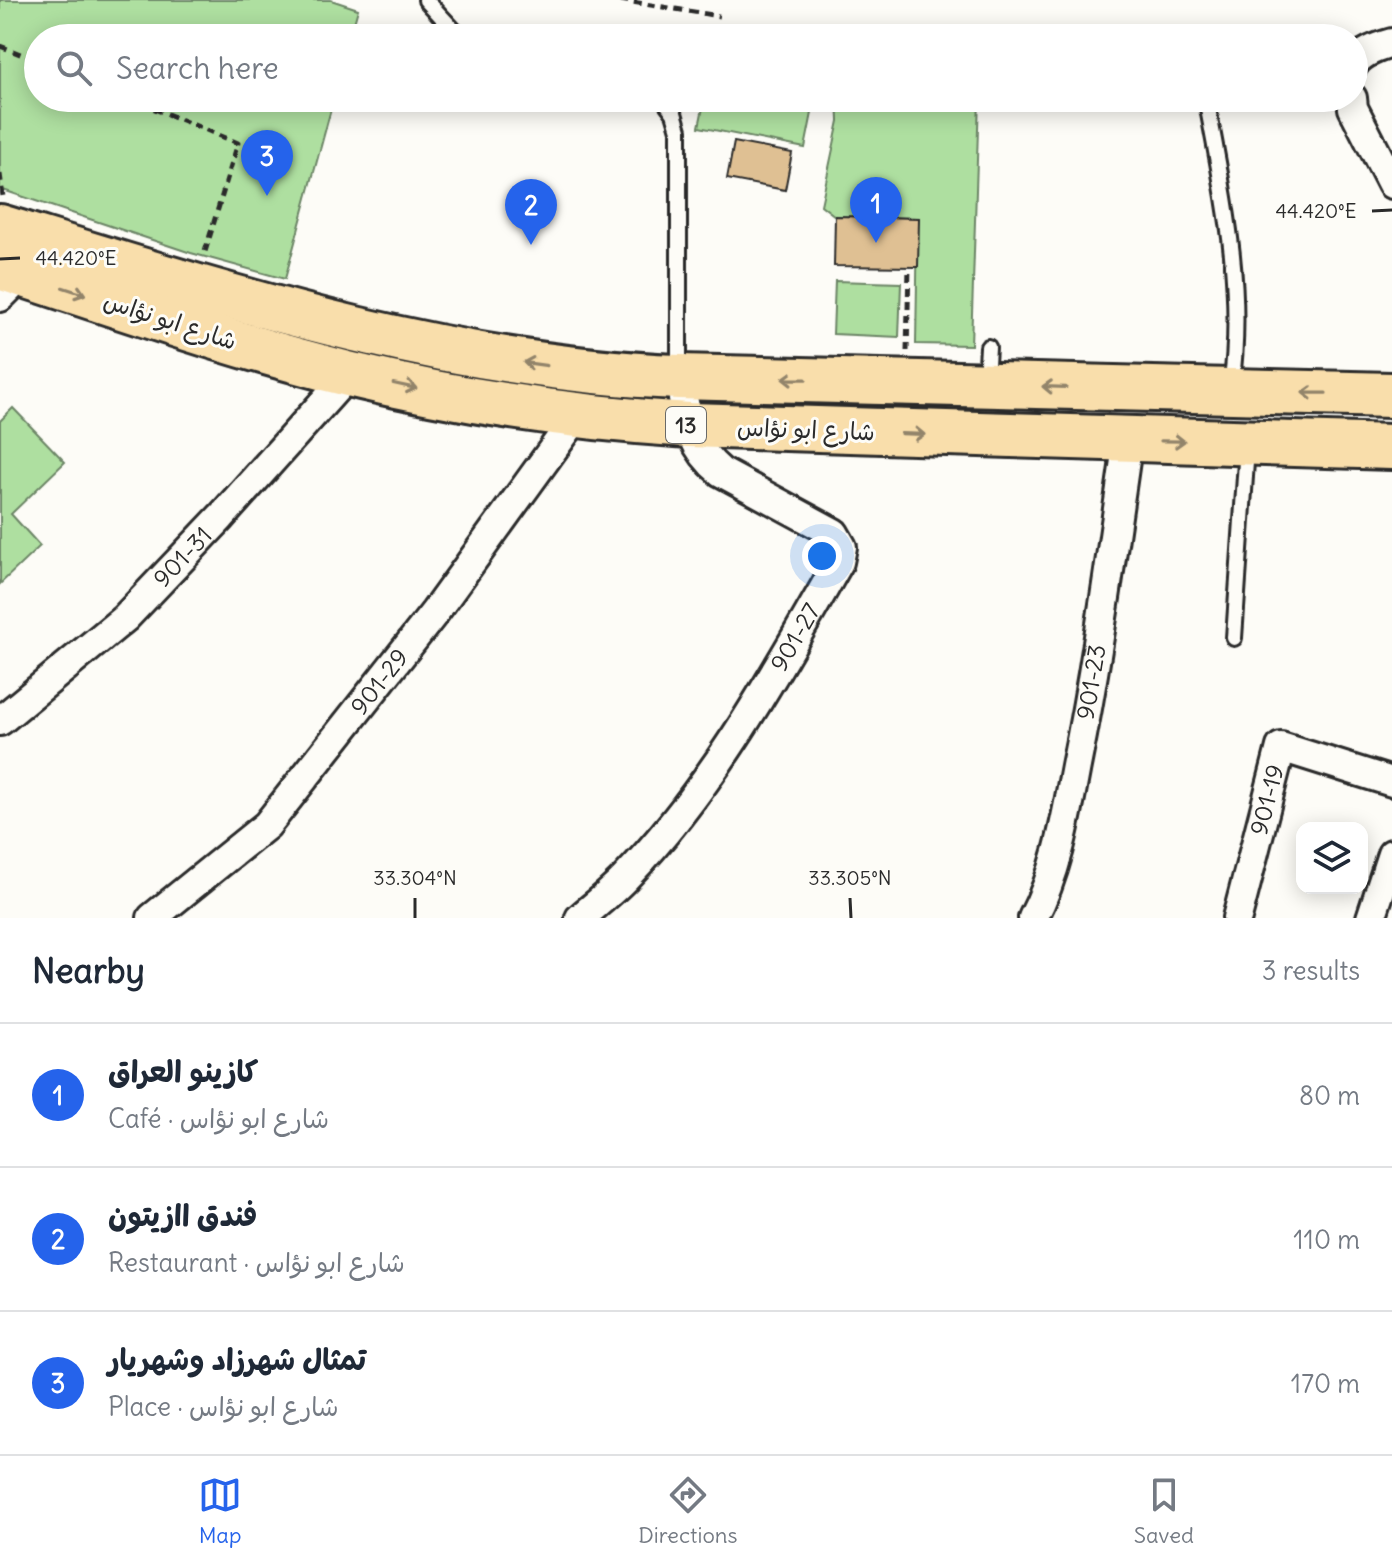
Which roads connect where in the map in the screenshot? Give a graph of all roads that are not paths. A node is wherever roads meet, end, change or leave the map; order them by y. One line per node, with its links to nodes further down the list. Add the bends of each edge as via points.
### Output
1 (426, 0): 2 (lane)
2 (448, 24)
3 (1392, 43): 4 (street)
4 (1368, 52)
5 (673, 112): 12 (lane, via 679,130)
6 (1209, 112): 13 (lane, via 1236,281)
7 (1355, 112): 8 (street)
8 (1392, 184)
9 (1, 213): 12 (main road, شارع ابو نؤاس / 13, one-way to 9, via 570,369 380,335 226,296)
10 (8, 279): 11 (main road, شارع ابو نؤاس / 13, one-way to 11)
11 (349, 374): 15 (main road, شارع ابو نؤاس / 13, one-way to 15); 21 (street, 901-31, via 125,618)
12 (679, 377): 13 (main road, شارع ابو نؤاس / 13, one-way to 12, via 987,366); 16 (street, 901-27)
13 (1230, 392): 14 (main road, شارع ابو نؤاس / 13, one-way to 13)
14 (1392, 395)
15 (577, 416): 16 (main road, شارع ابو نؤاس / 13); 25 (street, 901-29, via 435,612 267,825)
16 (689, 425): 17 (main road, شارع ابو نؤاس / 13, one-way to 17); 24 (street, 901-27, via 705,459 721,472 834,533 842,547 839,562 759,702 697,795)
17 (1128, 440): 18 (main road, شارع ابو نؤاس / 13, one-way to 18); 28 (street, 901-23, via 1089,706 1057,862)
18 (1247, 442): 19 (main road, شارع ابو نؤاس / 13); 20 (lane)
19 (1392, 447)
20 (1234, 638)
21 (0, 721)
22 (1392, 782): 29 (street, 901-19, via 1281,747)
23 (1392, 854): 30 (street)
24 (625, 879): 26 (street, 901-27); 27 (street)
25 (152, 918)
26 (580, 918)
27 (604, 918)
28 (1033, 918)
29 (1237, 918)
30 (1371, 918)

